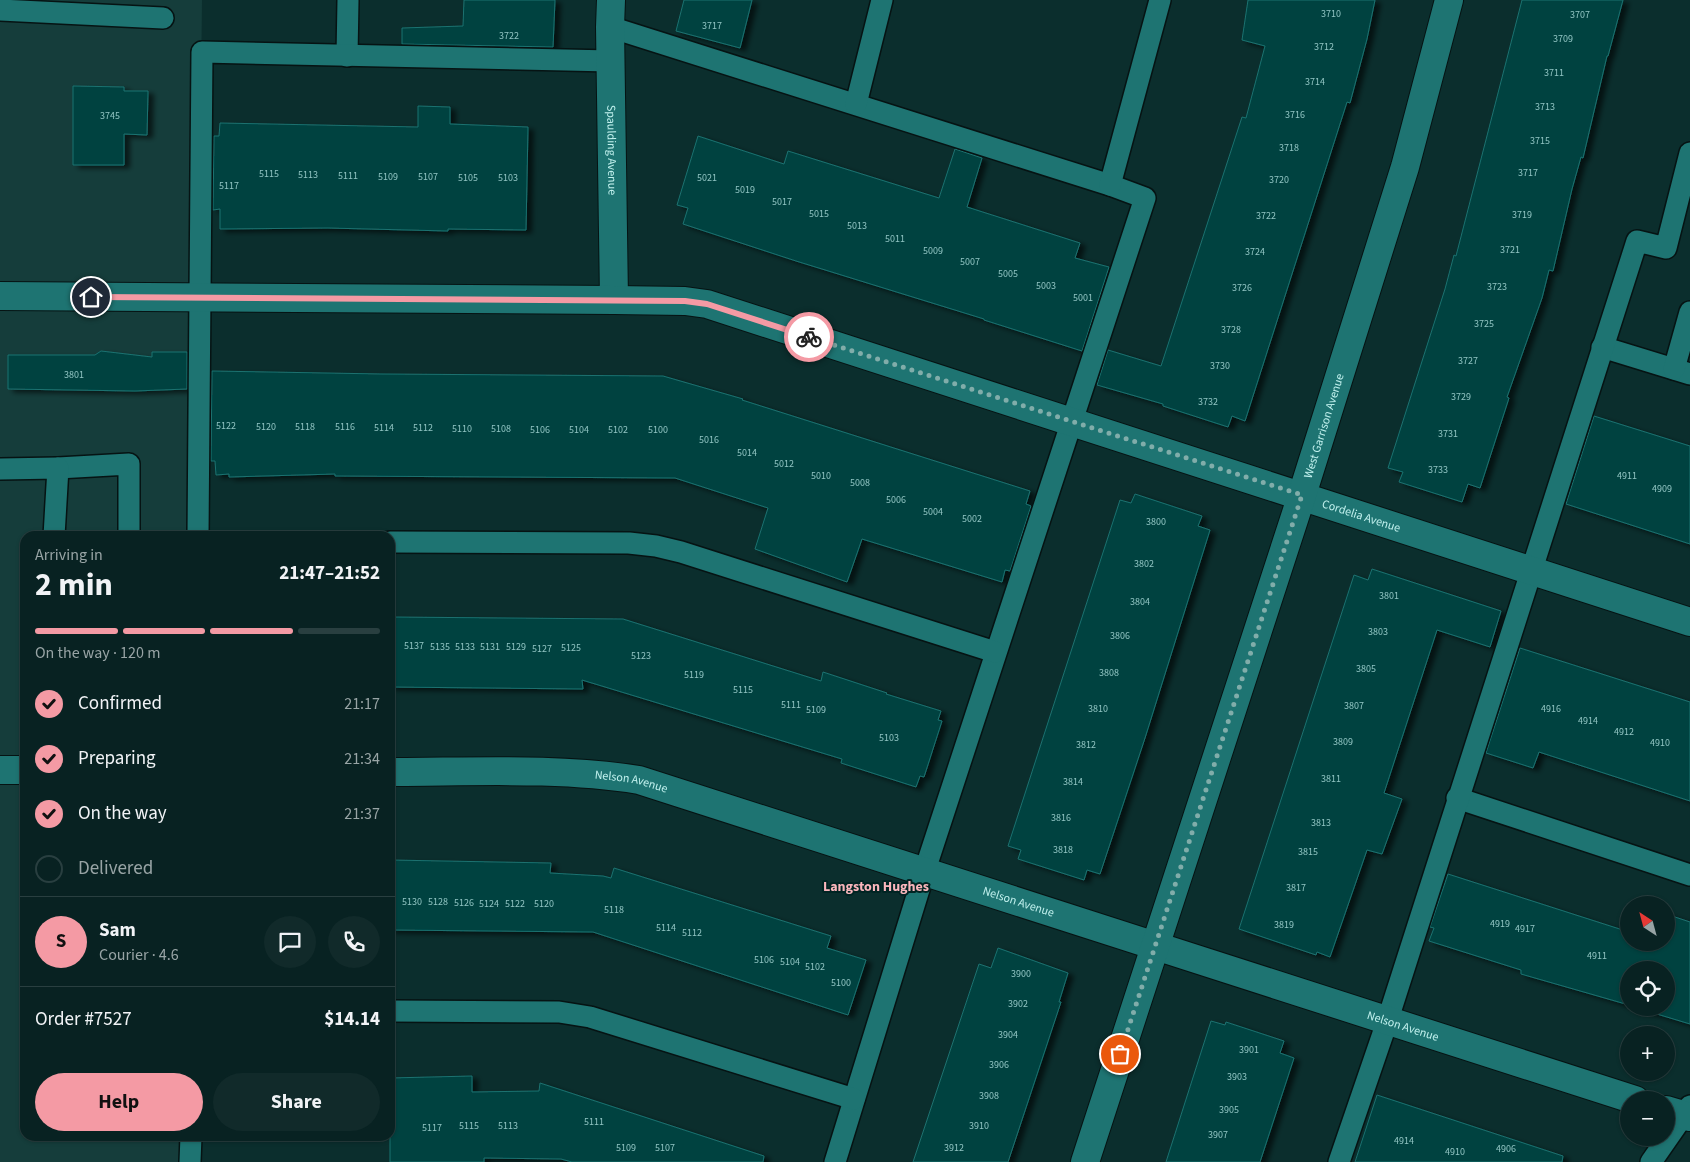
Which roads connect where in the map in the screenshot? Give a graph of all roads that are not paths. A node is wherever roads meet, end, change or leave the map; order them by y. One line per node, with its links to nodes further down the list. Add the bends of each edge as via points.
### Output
1 (348, 0): 9 (lane)
2 (611, 0): 8 (street, Spaulding Avenue)
3 (882, 0): 11 (lane)
4 (1160, 0): 13 (lane)
5 (1449, 0): 23 (street, West Garrison Avenue, via 1405,167)
6 (0, 10): 7 (lane)
7 (163, 18)
8 (610, 27): 10 (street, Spaulding Avenue); 11 (lane)
9 (347, 56): 10 (lane); 15 (lane, via 202,52)
10 (611, 61): 16 (street, Spaulding Avenue)
11 (856, 104): 13 (lane)
12 (1690, 153): 18 (lane, via 1666,248 1637,241)
13 (1110, 185): 20 (lane, via 1145,198)
14 (0, 296): 15 (street, Cordelia Avenue)
15 (200, 298): 16 (street, Cordelia Avenue); 26 (lane)
16 (614, 300): 20 (street, Cordelia Avenue, via 707,304)
17 (1690, 312): 19 (lane)
18 (1602, 347): 19 (lane); 28 (lane)
19 (1682, 372)
20 (1071, 421): 23 (street, Cordelia Avenue); 30 (lane)
21 (58, 468): 22 (lane); 24 (lane); 25 (lane, via 129,464)
22 (0, 469)
23 (1302, 495): 28 (street, Cordelia Avenue); 37 (street, West Garrison Avenue)
24 (54, 531)
25 (129, 531)
26 (198, 531)
27 (395, 542): 30 (lane, via 629,543 656,546)
28 (1531, 570): 29 (street, Cordelia Avenue); 34 (lane)
29 (1690, 622)
30 (995, 652): 35 (lane)
31 (0, 770): 32 (street)
32 (20, 770)
33 (395, 772): 35 (street, Nelson Avenue, via 560,772 639,780)
34 (1457, 798): 36 (lane); 39 (lane)
35 (925, 870): 37 (street, Nelson Avenue); 41 (lane)
36 (1690, 875)
37 (1155, 946): 39 (street, Nelson Avenue); 46 (street, West Garrison Avenue)
38 (395, 1010): 41 (lane, via 559,1012 590,1017)
39 (1387, 1022): 40 (street, Nelson Avenue); 47 (lane)
40 (1620, 1096)
41 (854, 1100): 45 (lane)
42 (1682, 1112): 48 (lane)
43 (191, 1141): 44 (lane)
44 (190, 1162)
45 (834, 1162)
46 (1085, 1162)
47 (1339, 1162)
48 (1651, 1162)

